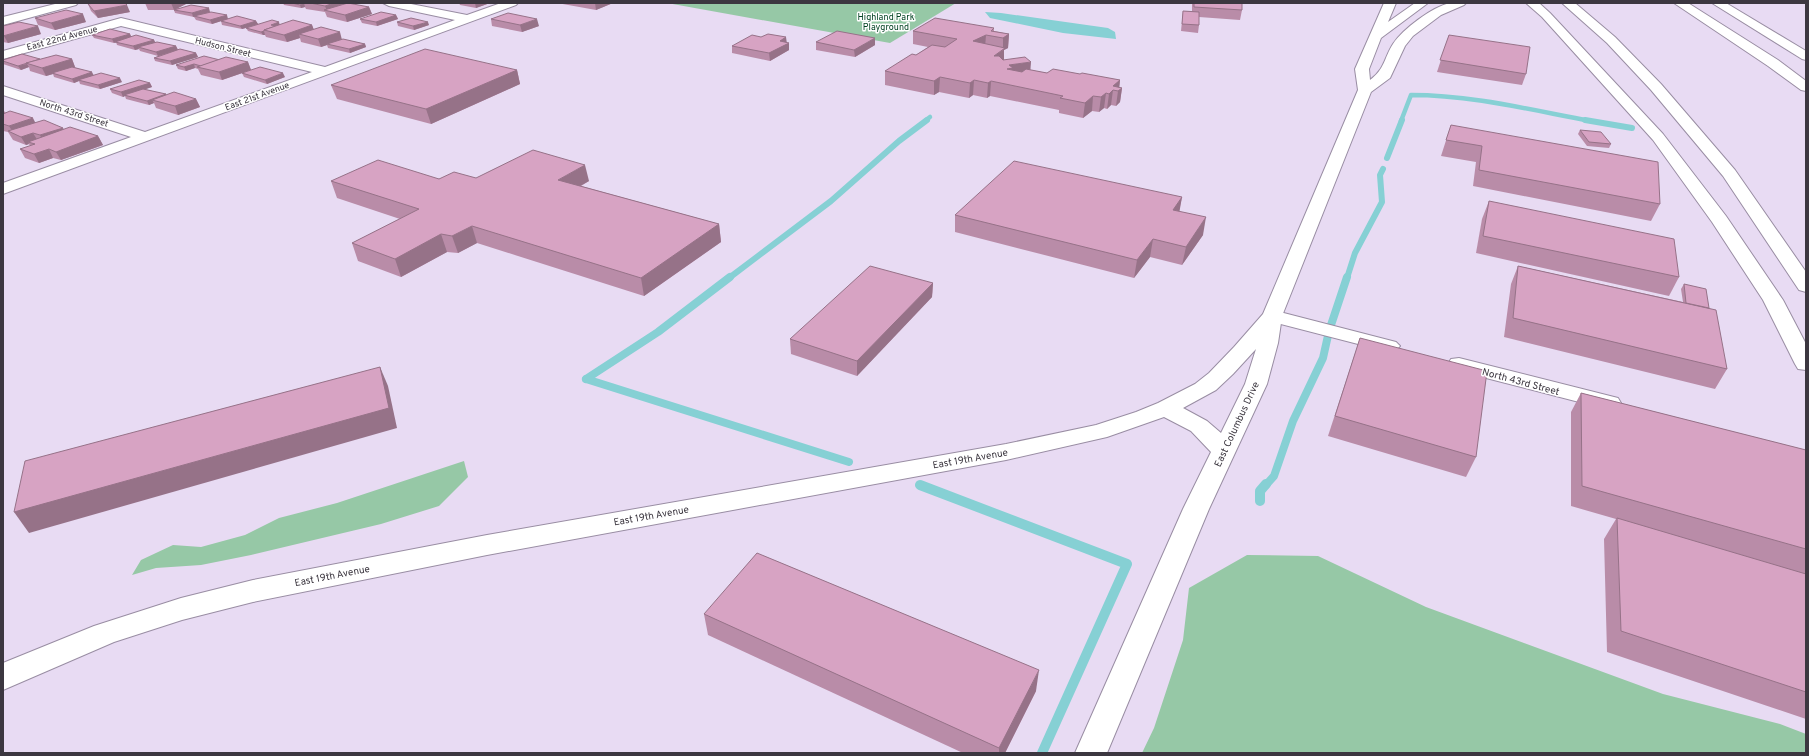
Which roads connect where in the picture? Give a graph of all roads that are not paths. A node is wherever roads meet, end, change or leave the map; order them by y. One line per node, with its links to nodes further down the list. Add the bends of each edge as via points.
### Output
1 (72, 3): 12 (main road)
2 (389, 3): 11 (main road)
3 (512, 3): 11 (main road, East 21st Avenue)
4 (1390, 3): 14 (main road, East Columbus Drive)
5 (1422, 3): 14 (main road)
6 (1460, 3): 20 (main road, via 1437,13 1409,33 1385,75)
7 (1532, 3): 10 (main road)
8 (1680, 3): 18 (main road)
9 (1718, 3): 16 (main road)
10 (1556, 8): 23 (main road, via 1580,12 1656,87 1729,174); 27 (main road, via 1711,208 1773,300)
11 (468, 19): 17 (main road, East 21st Avenue)
12 (3, 21)
13 (121, 22): 15 (main road, East 22nd Avenue); 17 (main road, Hudson Street)
14 (1374, 38): 20 (main road, East Columbus Drive, via 1362,69)
15 (3, 55)
16 (1806, 56)
17 (325, 71): 21 (main road, East 21st Avenue)
18 (1806, 87)
19 (3, 90): 21 (main road, North 43rd Street)
20 (1365, 90): 24 (main road, East Columbus Drive)
21 (145, 137): 22 (main road, East 21st Avenue)
22 (3, 189)
23 (1806, 286)
24 (1272, 316): 25 (main road); 28 (main road, East 19th Avenue, via 1233,363 1207,386); 30 (main road, East Columbus Drive, via 1268,342 1256,384)
25 (1411, 352)
26 (1441, 360): 29 (main road, North 43rd Street)
27 (1806, 364)
28 (1166, 409): 30 (main road, via 1199,426); 31 (main road, East 19th Avenue, via 1136,421 1006,452 486,545 253,591 181,609 104,634)
29 (1631, 409)
30 (1224, 450): 32 (main road, East Columbus Drive)
31 (3, 677)
32 (1091, 753)

